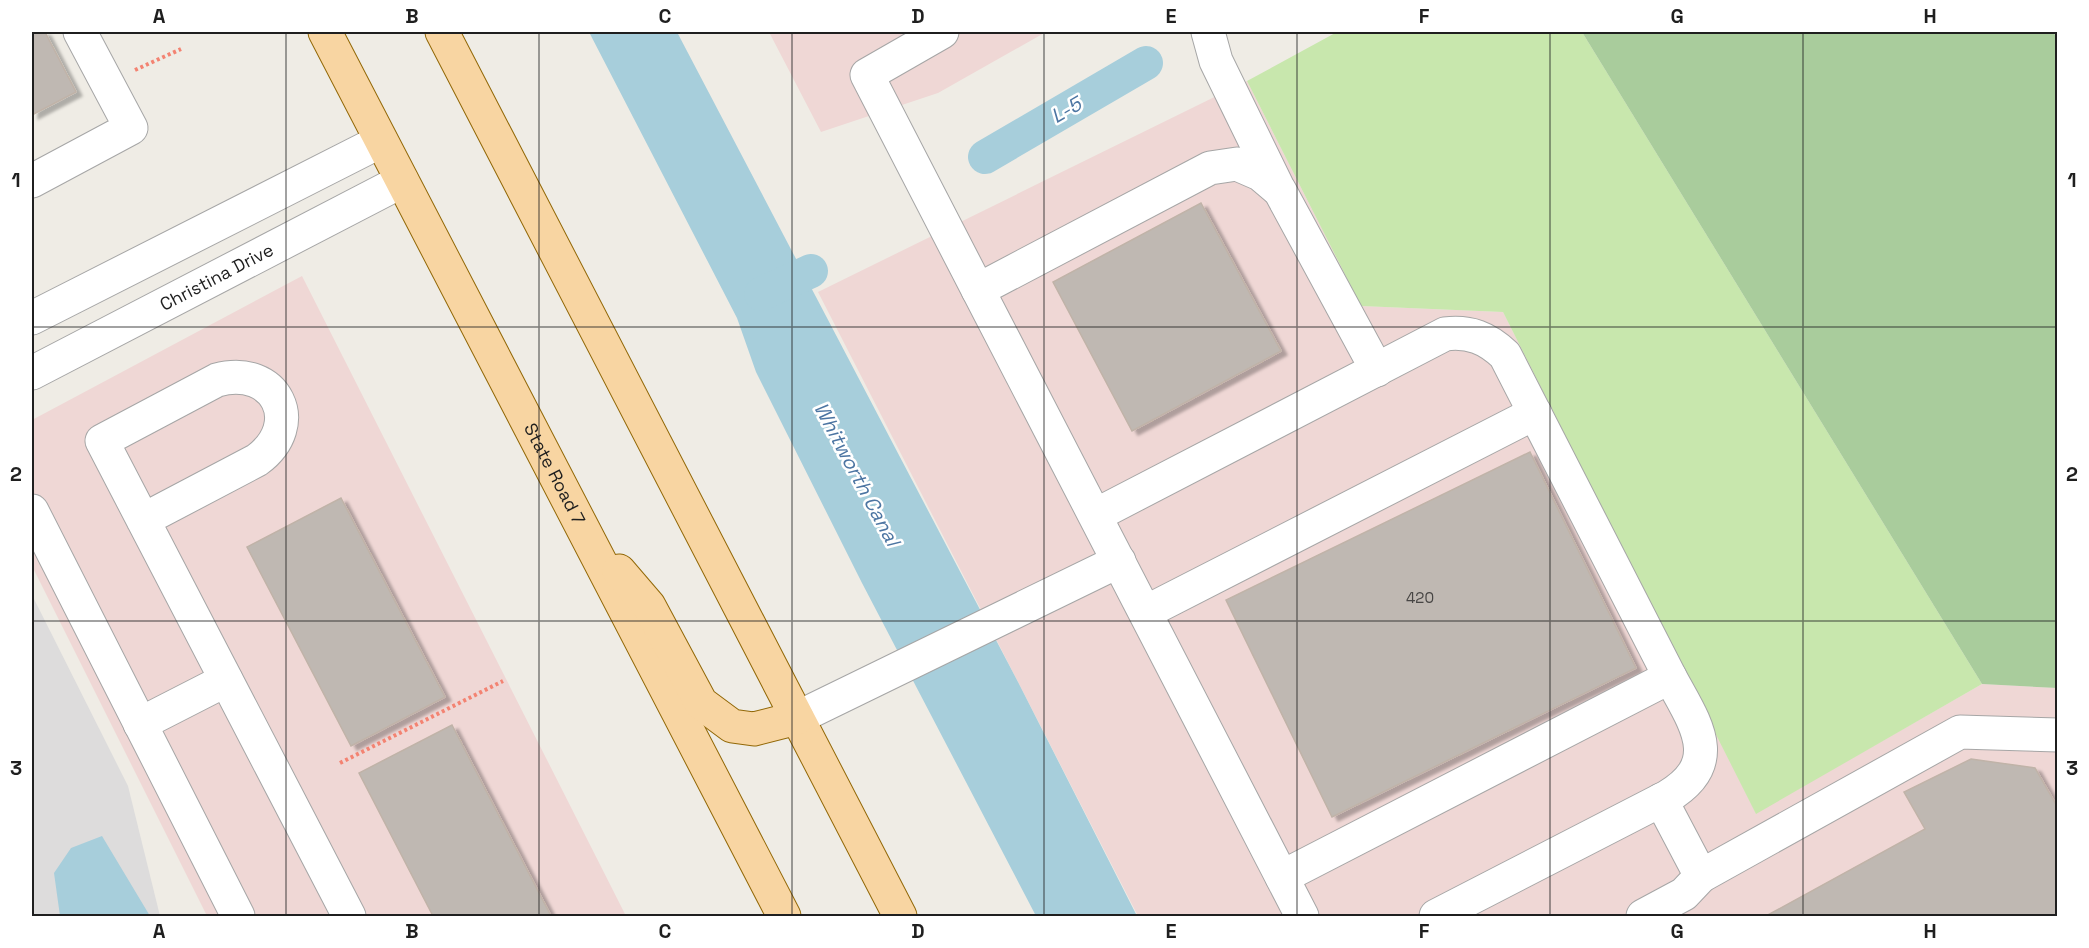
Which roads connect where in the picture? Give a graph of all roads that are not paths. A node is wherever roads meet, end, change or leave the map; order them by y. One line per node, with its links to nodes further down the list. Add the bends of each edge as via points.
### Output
1 (80, 32): 7 (street, via 131,128)
2 (326, 32): 6 (main road, State Road 7)
3 (442, 32): 23 (main road)
4 (942, 32): 10 (street, via 867,75)
5 (1208, 32): 9 (street, via 1216,61)
6 (381, 141): 8 (main road, State Road 7); 11 (street)
7 (32, 181)
8 (402, 181): 13 (street, Christina Drive); 18 (main road, State Road 7)
9 (1280, 191): 10 (street, via 1260,174 1237,164 1210,168); 12 (street)
10 (978, 290): 16 (street)
11 (32, 318)
12 (1377, 370): 14 (street, via 1445,334 1478,336 1505,355); 16 (street)
13 (32, 373)
14 (1535, 413): 20 (street); 21 (street)
15 (32, 511): 24 (street)
16 (1096, 515): 19 (street)
17 (143, 520): 17 (street, via 102,441 217,380 248,377 273,393 282,423 279,438 270,451); 22 (street)
18 (584, 531): 23 (main road, via 649,606 700,703 732,726 754,729); 31 (main road, State Road 7)
19 (1119, 561): 20 (street); 23 (street)
20 (1146, 612): 27 (street)
21 (1670, 677): 26 (street, via 1697,727 1700,760 1681,789); 27 (street)
22 (226, 680): 24 (street); 30 (street)
23 (797, 718): 32 (main road)
24 (140, 724): 29 (street)
25 (2058, 735): 28 (street, via 1960,732)
26 (1661, 800): 28 (street); 34 (street)
27 (1282, 877): 33 (street)
28 (1694, 895): 35 (street)
29 (237, 916)
30 (349, 916)
31 (784, 916)
32 (900, 916)
33 (1302, 916)
34 (1436, 916)
35 (1643, 916)

